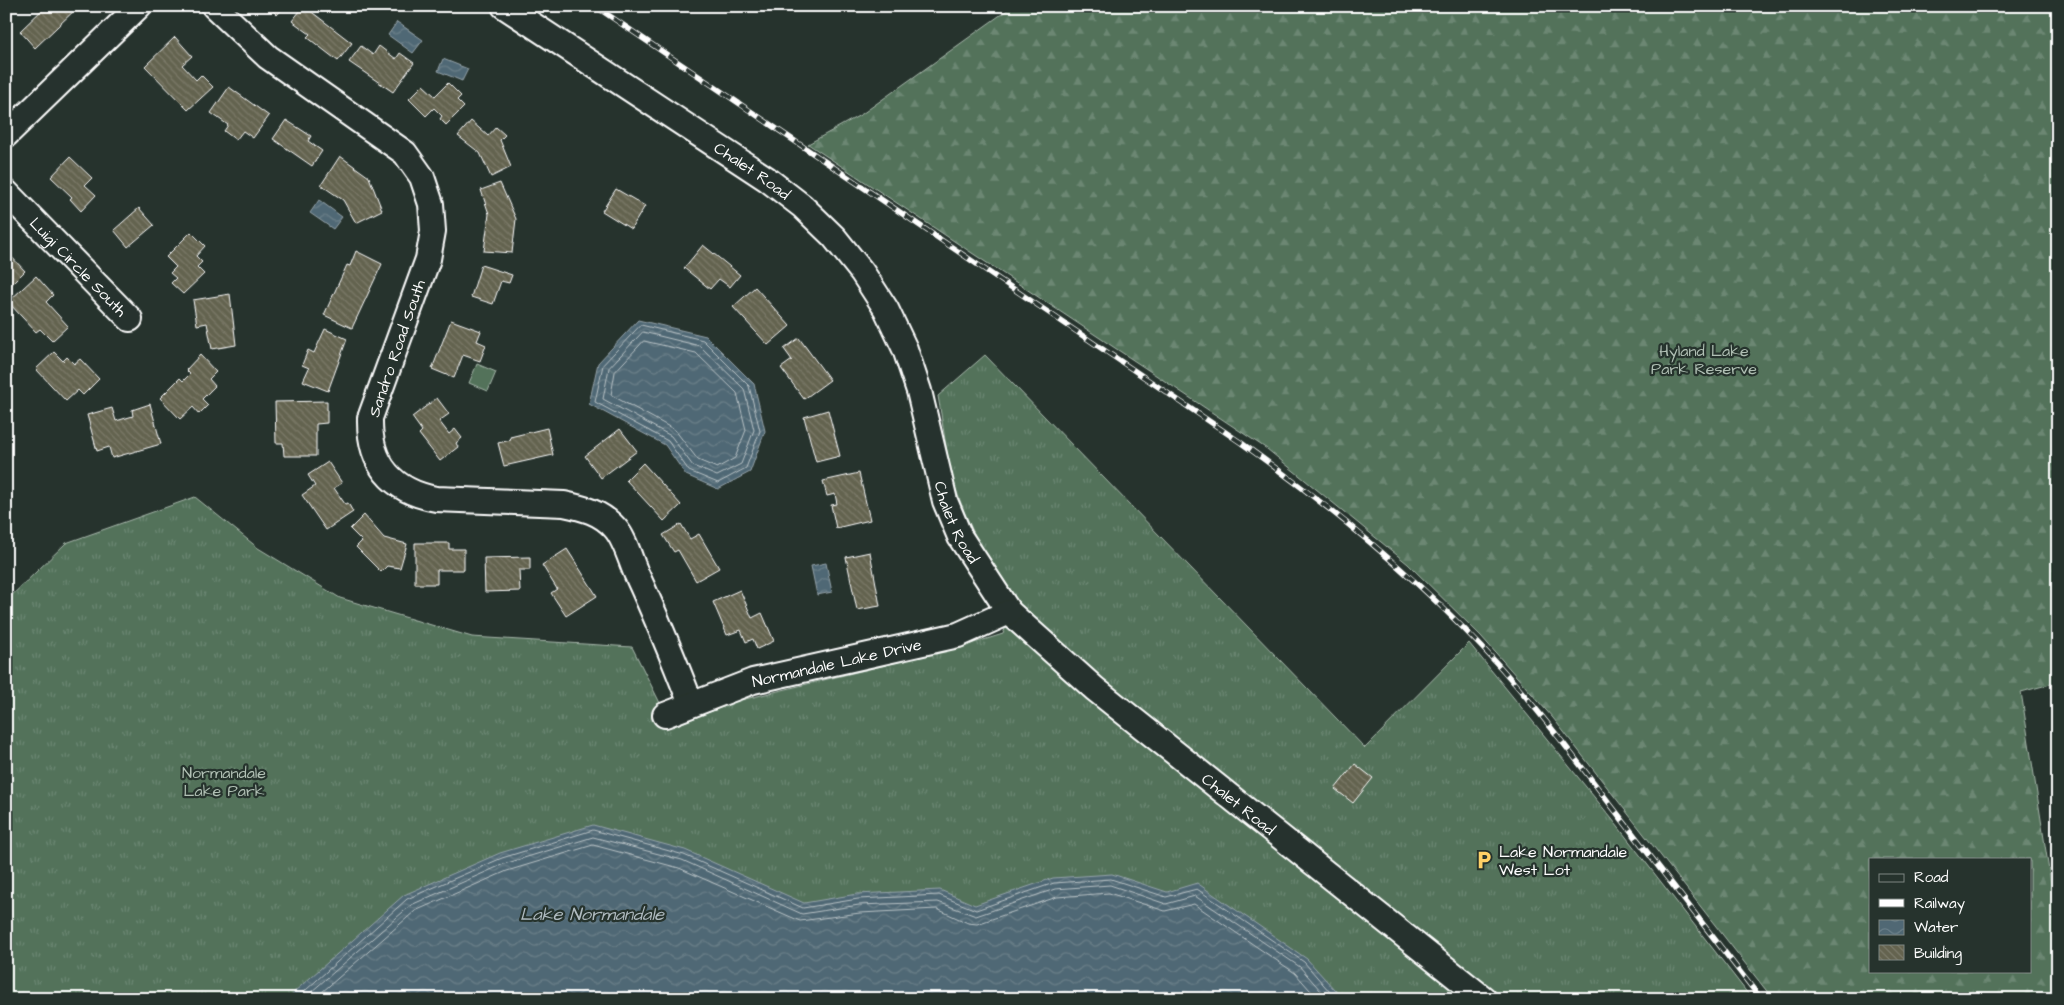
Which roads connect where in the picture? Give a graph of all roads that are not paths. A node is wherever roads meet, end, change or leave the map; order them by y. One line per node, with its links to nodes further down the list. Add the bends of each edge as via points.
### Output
1 (139, 6): 4 (street)
2 (214, 6): 8 (street, Sandro Road South, via 268,57 405,153 422,177 431,204 433,231 428,259 370,418 369,438 386,474 417,496 564,504 601,516 616,529 625,547 668,642)
3 (504, 6): 7 (street, Chalet Road, via 767,179 834,236 886,308 919,391 945,501 960,537)
4 (6, 135)
5 (6, 192): 6 (street, Luigi Circle South)
6 (130, 319)
7 (1009, 612): 8 (street, Normandale Lake Drive, via 958,634 754,681); 10 (street, Chalet Road, via 1094,689)
8 (691, 704): 9 (street, Normandale Lake Drive)
9 (665, 715)
10 (1484, 999)

